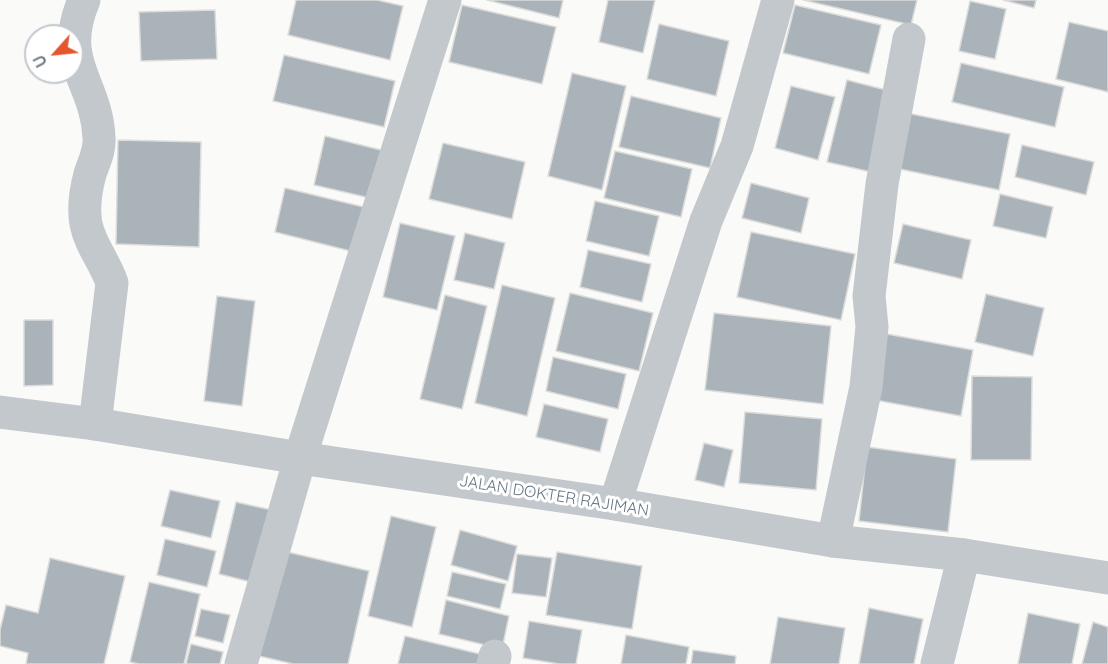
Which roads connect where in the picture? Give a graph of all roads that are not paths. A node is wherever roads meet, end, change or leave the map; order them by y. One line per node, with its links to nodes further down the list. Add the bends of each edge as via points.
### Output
1 (84, 0): 6 (street, via 74,37 75,55 98,122 99,141 85,205 86,224 112,283)
2 (446, 0): 7 (street)
3 (778, 0): 8 (street, via 737,146 706,222)
4 (909, 39): 9 (street, via 882,184 869,296 872,327 866,387)
5 (0, 412): 6 (street, JALAN DOKTER RAJIMAN)
6 (95, 424): 7 (street, JALAN DOKTER RAJIMAN)
7 (300, 458): 8 (street, JALAN DOKTER RAJIMAN); 12 (street)
8 (615, 504): 9 (street, JALAN DOKTER RAJIMAN)
9 (833, 540): 10 (street, JALAN DOKTER RAJIMAN)
10 (964, 555): 11 (street, JALAN DOKTER RAJIMAN); 13 (street)
11 (1108, 578)
12 (241, 664)
13 (937, 664)

